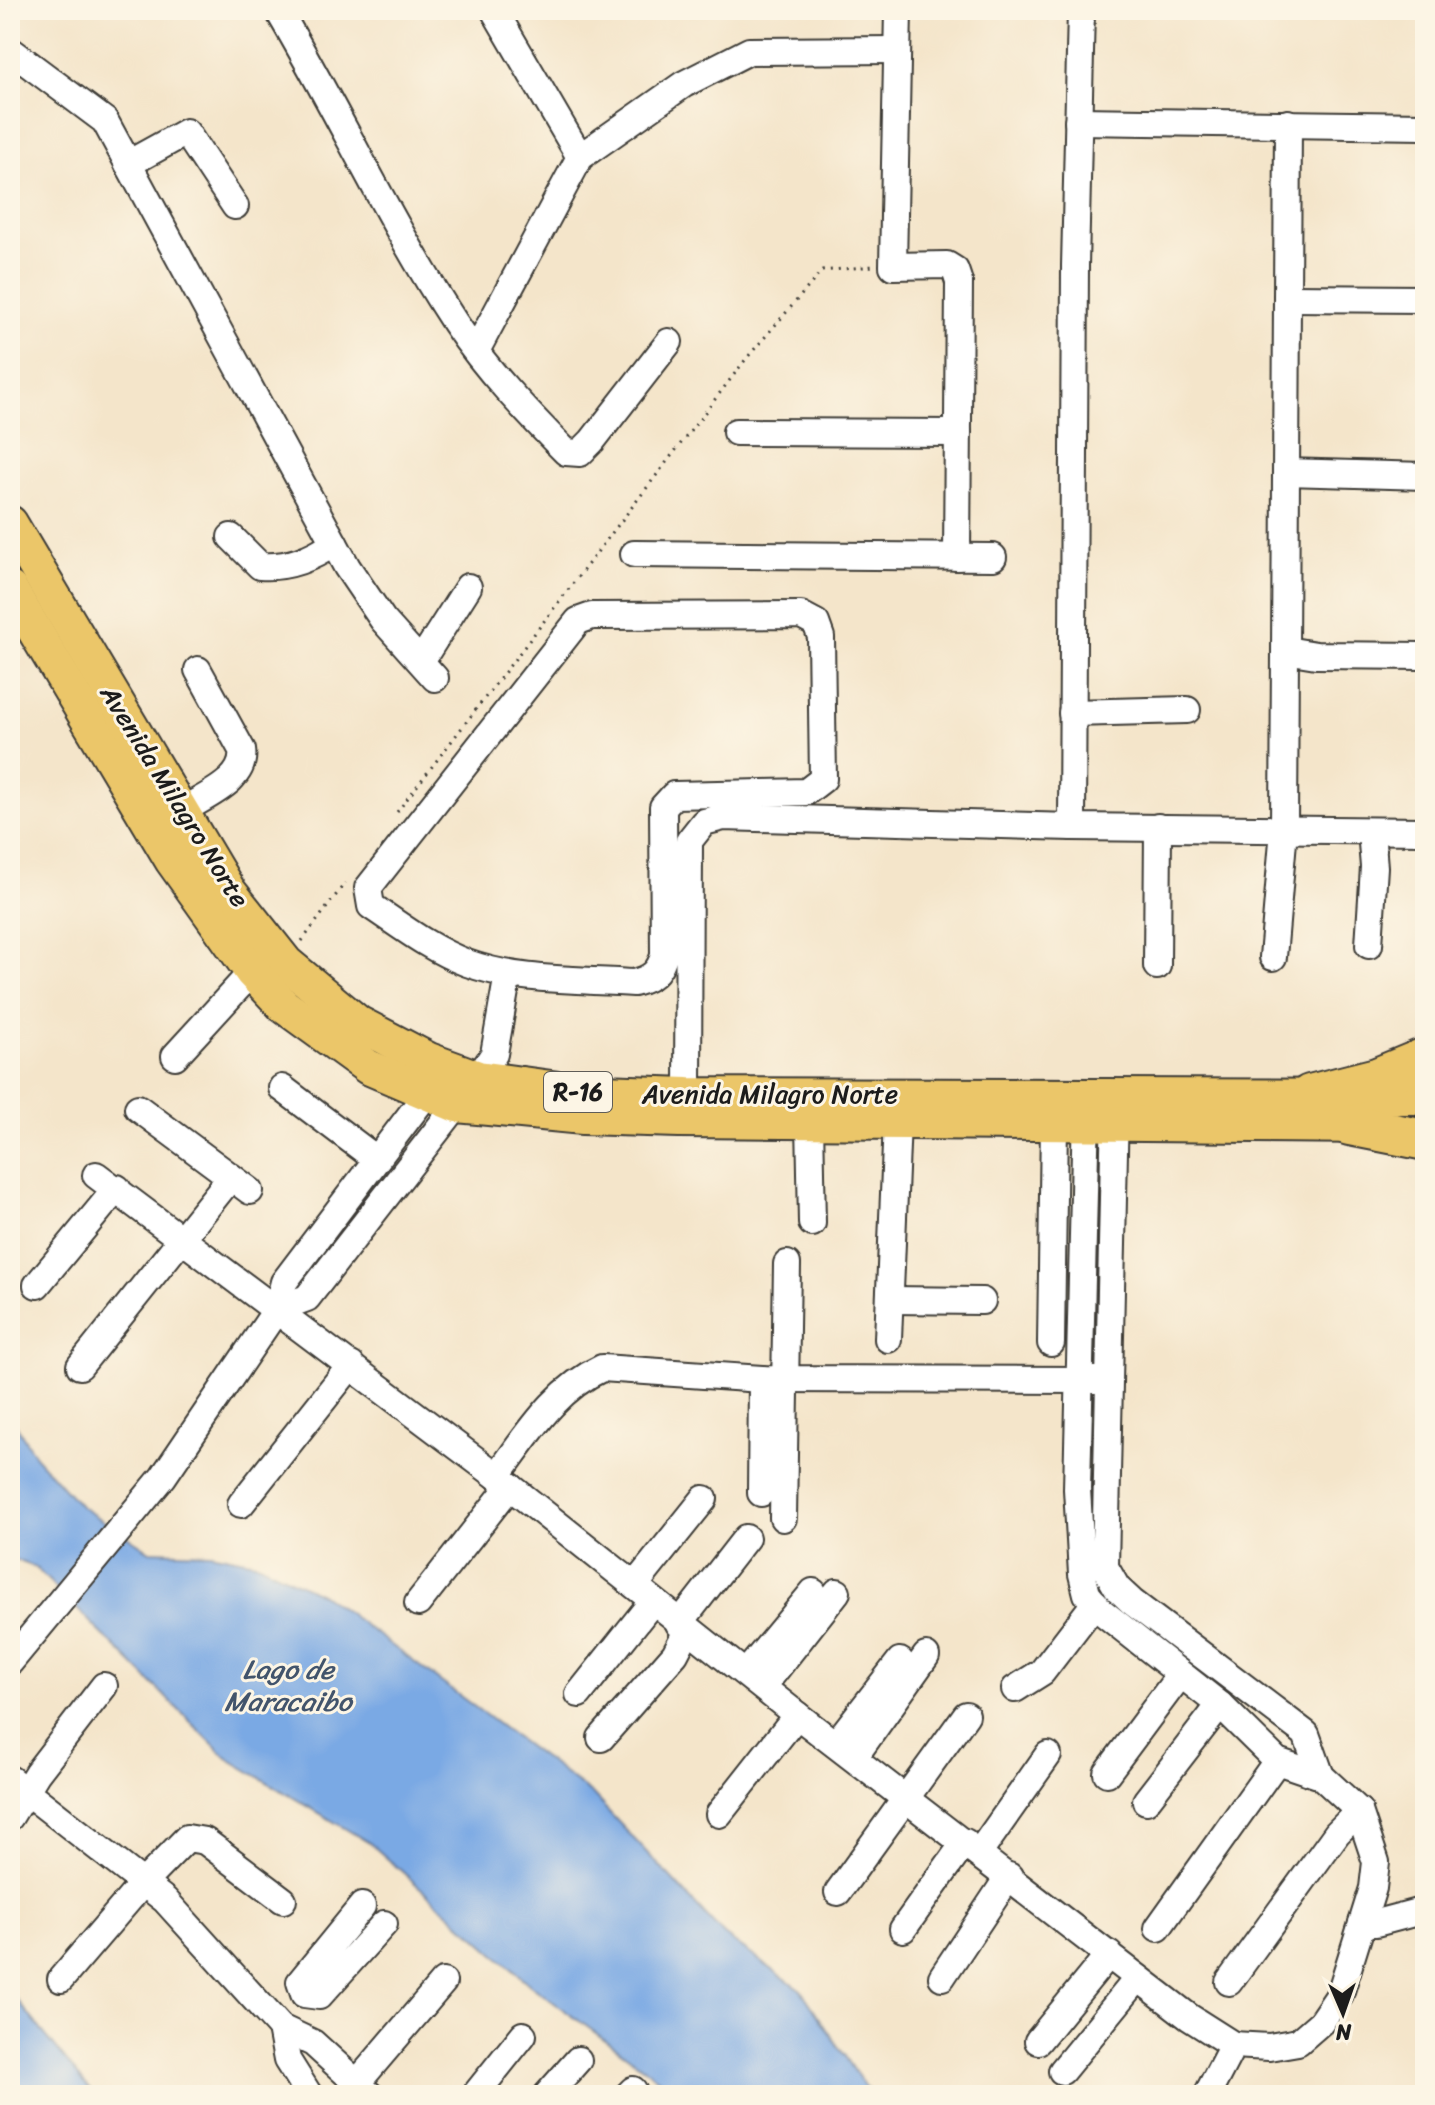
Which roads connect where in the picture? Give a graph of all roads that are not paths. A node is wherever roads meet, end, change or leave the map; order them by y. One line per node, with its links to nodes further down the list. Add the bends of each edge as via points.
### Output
1 (278, 10): 16 (street, via 366,176)
2 (494, 10): 10 (street)
3 (898, 10): 6 (street)
4 (1081, 10): 7 (street)
5 (10, 50): 11 (street, via 105,121)
6 (897, 50): 10 (street, via 749,51 684,84); 18 (street, via 893,266 947,265 955,270)
7 (1078, 121): 8 (street); 33 (street)
8 (1288, 123): 9 (street); 13 (street)
9 (1425, 126)
10 (580, 157): 16 (street)
11 (128, 164): 12 (street, via 186,132); 23 (street)
12 (235, 206)
13 (1287, 298): 14 (street); 19 (street)
14 (1425, 299)
15 (669, 342): 16 (street, via 592,441 573,454 514,401)
16 (476, 351)
17 (736, 432): 18 (street)
18 (958, 433): 25 (street)
19 (1286, 472): 20 (street); 29 (street)
20 (1425, 476)
21 (10, 523): 34 (main road, Avenida Milagro Norte / R-16)
22 (231, 537): 23 (street, via 260,566 281,567)
23 (334, 543): 27 (street, via 383,620 428,670)
24 (634, 554): 25 (street)
25 (957, 557): 26 (street)
26 (993, 557)
27 (468, 587)
28 (10, 589): 43 (main road, Avenida Milagro Norte / R-16, via 172,860)
29 (1286, 650): 30 (street); 37 (street)
30 (1425, 656)
31 (198, 670): 34 (street, via 244,762 238,774)
32 (1187, 710): 33 (street)
33 (1072, 713): 35 (street)
34 (182, 811): 47 (main road, Avenida Milagro Norte / R-16, via 228,890 286,963 358,1023)
35 (1072, 827): 36 (street); 49 (street, via 724,817 704,822 689,841)
36 (1158, 827): 37 (street); 42 (street)
37 (1284, 829): 38 (street); 41 (street)
38 (1371, 831): 39 (street); 40 (street)
39 (1425, 831)
40 (1369, 945)
41 (1273, 957)
42 (1157, 966)
43 (252, 972): 45 (street); 47 (main road, Avenida Milagro Norte / R-16, via 284,1006 368,1067)
44 (508, 974): 44 (street, via 634,983 659,970 664,956 666,801 674,795 806,792 823,779 821,637 816,623 801,615 592,616 578,621 368,888 371,906 437,950); 47 (street, via 494,1054)
45 (175, 1056)
46 (1425, 1058): 50 (highway, via 1377,1078)
47 (452, 1085): 49 (main road, Avenida Milagro Norte / R-16); 54 (main road, Avenida Milagro Norte / R-16, via 583,1117); 59 (street); 68 (street, via 307,1298)
48 (282, 1088): 59 (street)
49 (688, 1095): 53 (main road, Avenida Milagro Norte / R-16)
50 (1310, 1095): 51 (main road, Avenida Milagro Norte / R-16); 53 (main road, Avenida Milagro Norte / R-16)
51 (1425, 1097)
52 (138, 1108): 63 (street, via 240,1184)
53 (1091, 1111): 55 (main road, Avenida Milagro Norte / R-16); 56 (main road, Avenida Milagro Norte / R-16); 60 (street); 61 (street); 74 (street)
54 (810, 1121): 55 (main road, Avenida Milagro Norte / R-16); 62 (street)
55 (897, 1121): 66 (street)
56 (1349, 1125): 57 (main road, Avenida Milagro Norte / R-16); 58 (highway)
57 (1425, 1127)
58 (1425, 1140)
59 (376, 1159): 68 (street, via 284,1282)
60 (1084, 1186): 61 (street); 75 (street)
61 (1054, 1188): 70 (street)
62 (812, 1223)
63 (181, 1238): 65 (street, via 107,1182); 68 (street); 72 (street)
64 (787, 1264): 73 (street)
65 (37, 1285)
66 (890, 1300): 67 (street); 69 (street)
67 (982, 1301)
68 (277, 1309): 71 (street); 88 (street, via 163,1477)
69 (888, 1339)
70 (1051, 1343)
71 (351, 1365): 76 (street); 79 (street)
72 (80, 1366)
73 (775, 1378): 75 (street); 76 (street, via 602,1368 559,1395); 77 (street); 80 (street)
74 (1108, 1379): 75 (street); 102 (street, via 1105,1567 1132,1602 1306,1734)
75 (1079, 1381): 84 (street, via 1082,1574)
76 (511, 1487): 83 (street); 85 (street)
77 (761, 1493)
78 (704, 1499): 83 (street)
79 (241, 1504)
80 (783, 1518)
81 (746, 1538): 86 (street)
82 (825, 1592): 90 (street)
83 (644, 1593): 86 (street); 93 (street)
84 (1095, 1603): 89 (street); 92 (street, via 1042,1672)
85 (426, 1606)
86 (683, 1627): 90 (street); 97 (street, via 675,1654)
87 (913, 1659): 98 (street)
88 (10, 1662)
89 (1180, 1675): 94 (street); 101 (street)
90 (755, 1679): 95 (street)
91 (104, 1686): 103 (street)
92 (1015, 1689)
93 (579, 1694)
94 (1220, 1705): 100 (street); 105 (street)
95 (797, 1715): 98 (street); 107 (street)
96 (966, 1715): 104 (street)
97 (601, 1738)
98 (846, 1749): 104 (street)
99 (1048, 1755): 109 (street)
100 (1277, 1761): 102 (street); 118 (street)
101 (1107, 1773)
102 (1321, 1776): 106 (street)
103 (18, 1785): 108 (street); 111 (street)
104 (907, 1797): 109 (street); 112 (street)
105 (1146, 1801)
106 (1359, 1811): 116 (street, via 1376,1862); 125 (street, via 1337,1833)
107 (719, 1814)
108 (10, 1817)
109 (972, 1848): 110 (street); 119 (street)
110 (1009, 1876): 120 (street); 122 (street)
111 (139, 1879): 113 (street, via 181,1841 193,1837); 121 (street); 127 (street, via 165,1900)
112 (838, 1892)
113 (283, 1900)
114 (362, 1906): 126 (street, via 300,1982)
115 (1425, 1910): 116 (street)
116 (1362, 1923): 130 (street, via 1340,1994 1321,2022 1298,2042)
117 (384, 1924): 126 (street, via 319,1996)
118 (1158, 1928)
119 (903, 1929)
120 (1109, 1954): 123 (street); 129 (street)
121 (57, 1974)
122 (942, 1977)
123 (1138, 1978): 130 (street); 132 (street)
124 (443, 1982): 133 (street)
125 (1229, 1982)
126 (304, 1994): 127 (street)
127 (278, 2024): 133 (street, via 313,2043); 134 (street, via 287,2060)
128 (523, 2035): 135 (street)
129 (1038, 2041)
130 (1233, 2045): 137 (street)
131 (578, 2060): 136 (street)
132 (1062, 2071)
133 (363, 2089)
134 (309, 2095)
135 (475, 2095)
136 (547, 2095)
137 (1207, 2095)

